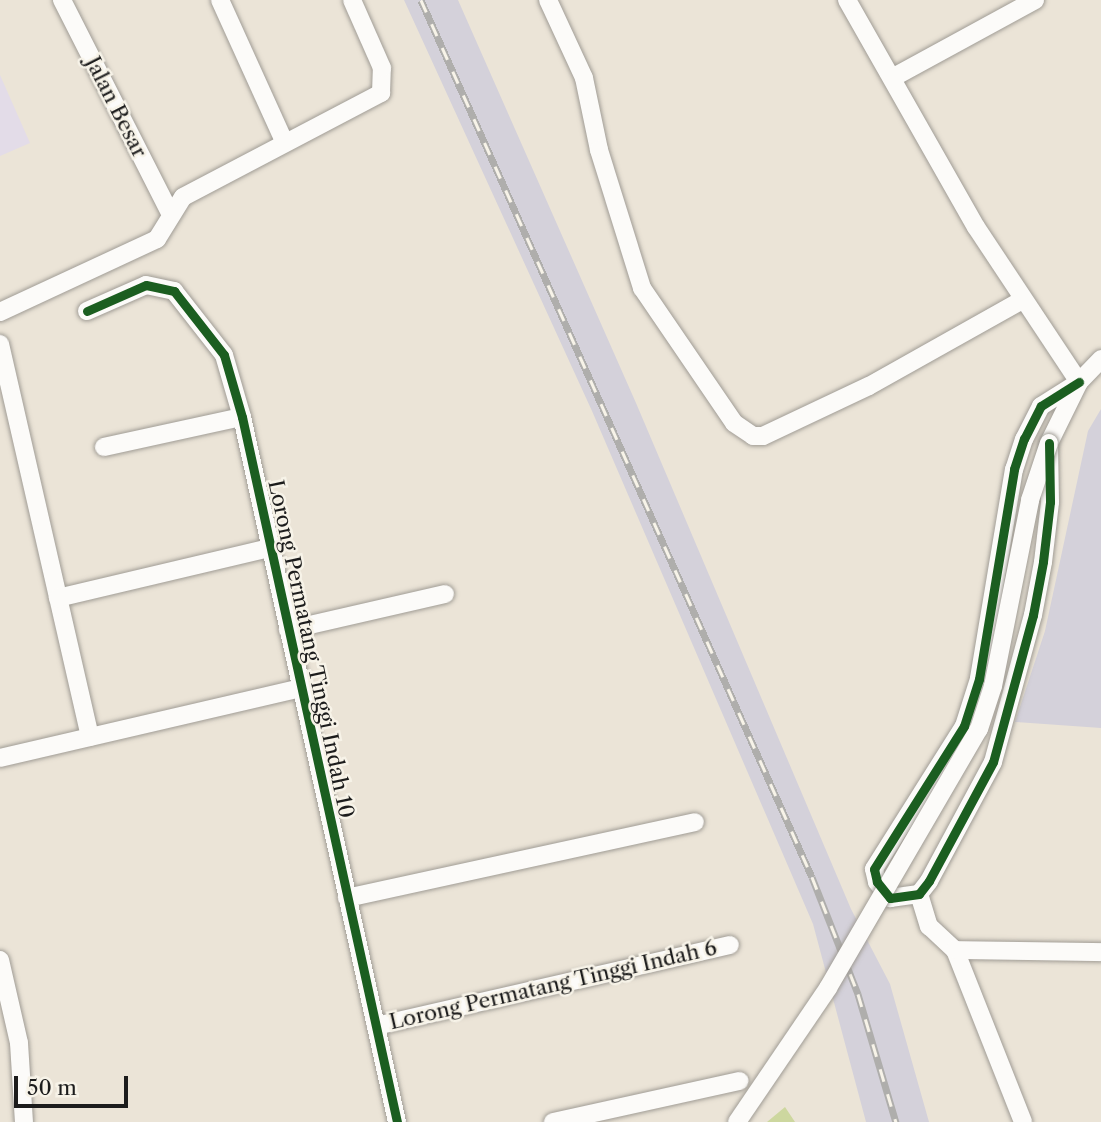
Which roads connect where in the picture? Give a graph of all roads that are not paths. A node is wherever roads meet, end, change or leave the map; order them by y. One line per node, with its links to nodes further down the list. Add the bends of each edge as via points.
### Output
1 (62, 0): 9 (street, Jalan Besar)
2 (220, 0): 8 (street)
3 (352, 0): 8 (street, via 383,68 381,93)
4 (548, 0): 10 (street, via 584,78 599,150 642,288 734,423 753,436 763,436 869,386)
5 (847, 0): 7 (street)
6 (1035, 0): 7 (street)
7 (892, 78): 10 (street)
8 (284, 141): 9 (street, via 183,197)
9 (170, 213): 12 (street, via 157,239)
10 (1022, 300): 15 (street)
11 (87, 311): 16 (street, Lorong Permatang Tinggi Indah 10, via 146,285 174,291 224,355)
12 (0, 312)
13 (0, 344): 21 (street)
14 (1101, 359): 15 (street)
15 (1079, 382): 17 (street); 27 (street, via 1041,405 1024,439 1014,469 993,613 964,726 874,869 877,882 890,898)
16 (242, 417): 18 (street); 19 (street, Lorong Permatang Tinggi Indah 10)
17 (1049, 443): 27 (street, via 1043,562 1008,715 993,762); 38 (street, bridge, via 1030,500 993,686 979,729 828,988)
18 (104, 447)
19 (270, 548): 21 (street); 22 (street, Lorong Permatang Tinggi Indah 10)
20 (445, 594): 22 (street)
21 (58, 598): 24 (street)
22 (288, 630): 23 (street, Lorong Permatang Tinggi Indah 10)
23 (301, 688): 24 (street); 28 (street, Lorong Permatang Tinggi Indah 10)
24 (90, 737): 25 (street)
25 (0, 758)
26 (695, 822): 28 (street)
27 (919, 894): 30 (street, via 929,926)
28 (347, 898): 33 (street, Lorong Permatang Tinggi Indah 10)
29 (730, 945): 33 (street, Lorong Permatang Tinggi Indah 6)
30 (955, 950): 31 (street); 39 (street)
31 (1101, 953)
32 (0, 961): 35 (street, via 19,1043)
33 (376, 1026): 36 (street, Lorong Permatang Tinggi Indah 10)
34 (740, 1082): 37 (street)
35 (24, 1122)
36 (397, 1122)
37 (553, 1122)
38 (737, 1122)
39 (1023, 1122)

